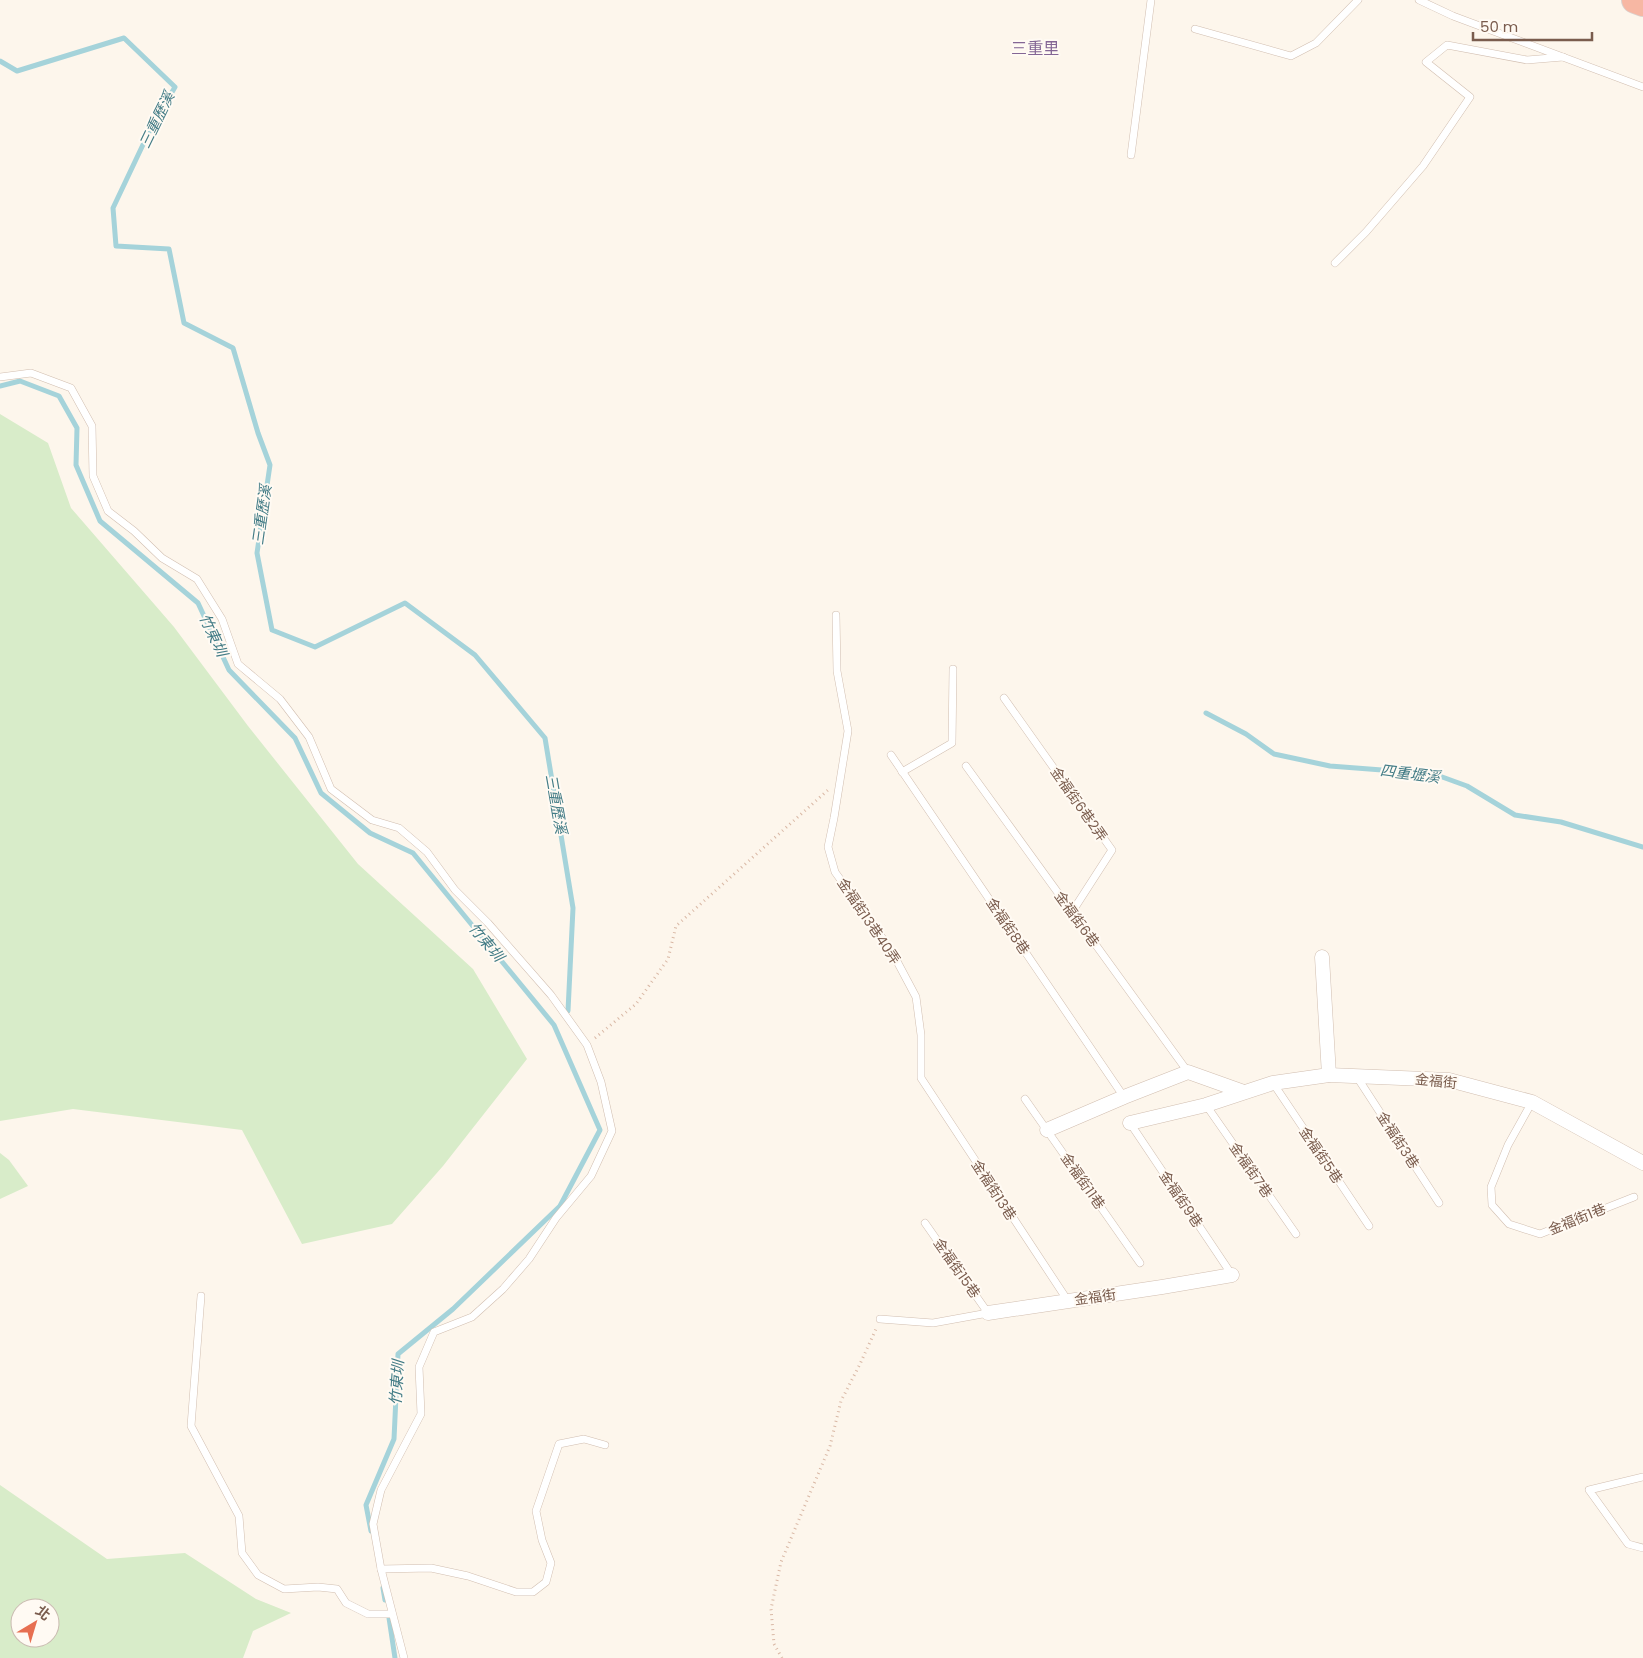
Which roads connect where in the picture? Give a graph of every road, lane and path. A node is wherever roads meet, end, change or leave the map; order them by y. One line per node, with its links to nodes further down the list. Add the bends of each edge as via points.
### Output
1 (1151, 0): 9 (lane)
2 (1358, 0): 6 (lane, via 1316,43 1291,56)
3 (1419, 0): 7 (lane)
4 (1635, 0): 5 (highway)
5 (1643, 3)
6 (1195, 29)
7 (1563, 57): 8 (lane); 10 (lane, via 1528,60 1447,44 1426,62 1470,98 1423,166)
8 (1643, 87)
9 (1131, 155)
10 (1335, 263)
11 (0, 377): 21 (lane, via 32,373 71,388 92,426 93,476 108,511 162,558 197,579 222,619 238,664 280,699 309,737 331,789 372,820 399,828 427,852 455,890 551,995)
12 (836, 615): 18 (lane, 金福街13巷40弄, via 837,671 848,731)
13 (953, 669): 17 (lane, via 952,743)
14 (1004, 698): 19 (lane, 金福街6巷2弄, via 1112,850)
15 (891, 755): 17 (lane, 金福街8巷)
16 (966, 766): 19 (lane, 金福街6巷)
17 (902, 772): 28 (lane, 金福街8巷)
18 (841, 777): 21 (path, via 676,926 668,959 636,1004); 25 (lane, 金福街13巷40弄, via 828,847 835,872 890,950 916,997 921,1035)
19 (1072, 912): 22 (lane, 金福街6巷)
20 (1322, 957): 23 (street)
21 (586, 1045): 49 (lane, via 601,1082 612,1132 591,1176 503,1289 472,1317 434,1332 419,1366 421,1414 381,1490 373,1524)
22 (1188, 1072): 27 (street); 28 (street)
23 (1329, 1076): 24 (street, 金福街); 26 (street, 金福街)
24 (1357, 1076): 30 (street, 金福街, via 1448,1080); 36 (lane, 金福街3巷)
25 (921, 1078): 43 (lane, 金福街13巷)
26 (1273, 1083): 27 (street, 金福街); 38 (lane, 金福街5巷)
27 (1244, 1092): 31 (street, 金福街)
28 (1124, 1097): 33 (street)
29 (1025, 1099): 33 (lane, 金福街11巷)
30 (1532, 1102): 34 (street, 金福街); 35 (lane, 金福街1巷, via 1508,1144 1491,1187 1492,1205 1508,1224 1540,1234)
31 (1206, 1105): 32 (street, 金福街); 39 (lane, 金福街7巷)
32 (1130, 1123): 41 (lane, 金福街9巷)
33 (1047, 1130): 40 (lane, 金福街11巷)
34 (1643, 1163)
35 (1634, 1197)
36 (1439, 1204)
37 (925, 1223): 44 (lane, 金福街15巷)
38 (1369, 1226)
39 (1296, 1234)
40 (1140, 1263)
41 (1232, 1275): 43 (street, 金福街)
42 (201, 1296): 50 (lane, via 191,1426 239,1516 242,1553 258,1575 284,1589 337,1589 346,1604 368,1614)
43 (1068, 1301): 44 (street, 金福街)
44 (988, 1313): 45 (lane, via 933,1323)
45 (880, 1319): 52 (path, via 841,1401 830,1446 781,1562 771,1609 774,1644)
46 (605, 1445): 49 (lane, via 584,1438 559,1444 536,1512 551,1563 546,1582 533,1592 516,1592 431,1568)
47 (1643, 1476): 48 (lane, via 1590,1490 1628,1544)
48 (1643, 1548)
49 (381, 1569): 50 (lane)
50 (392, 1614): 51 (lane)
51 (404, 1658)
52 (782, 1658)

